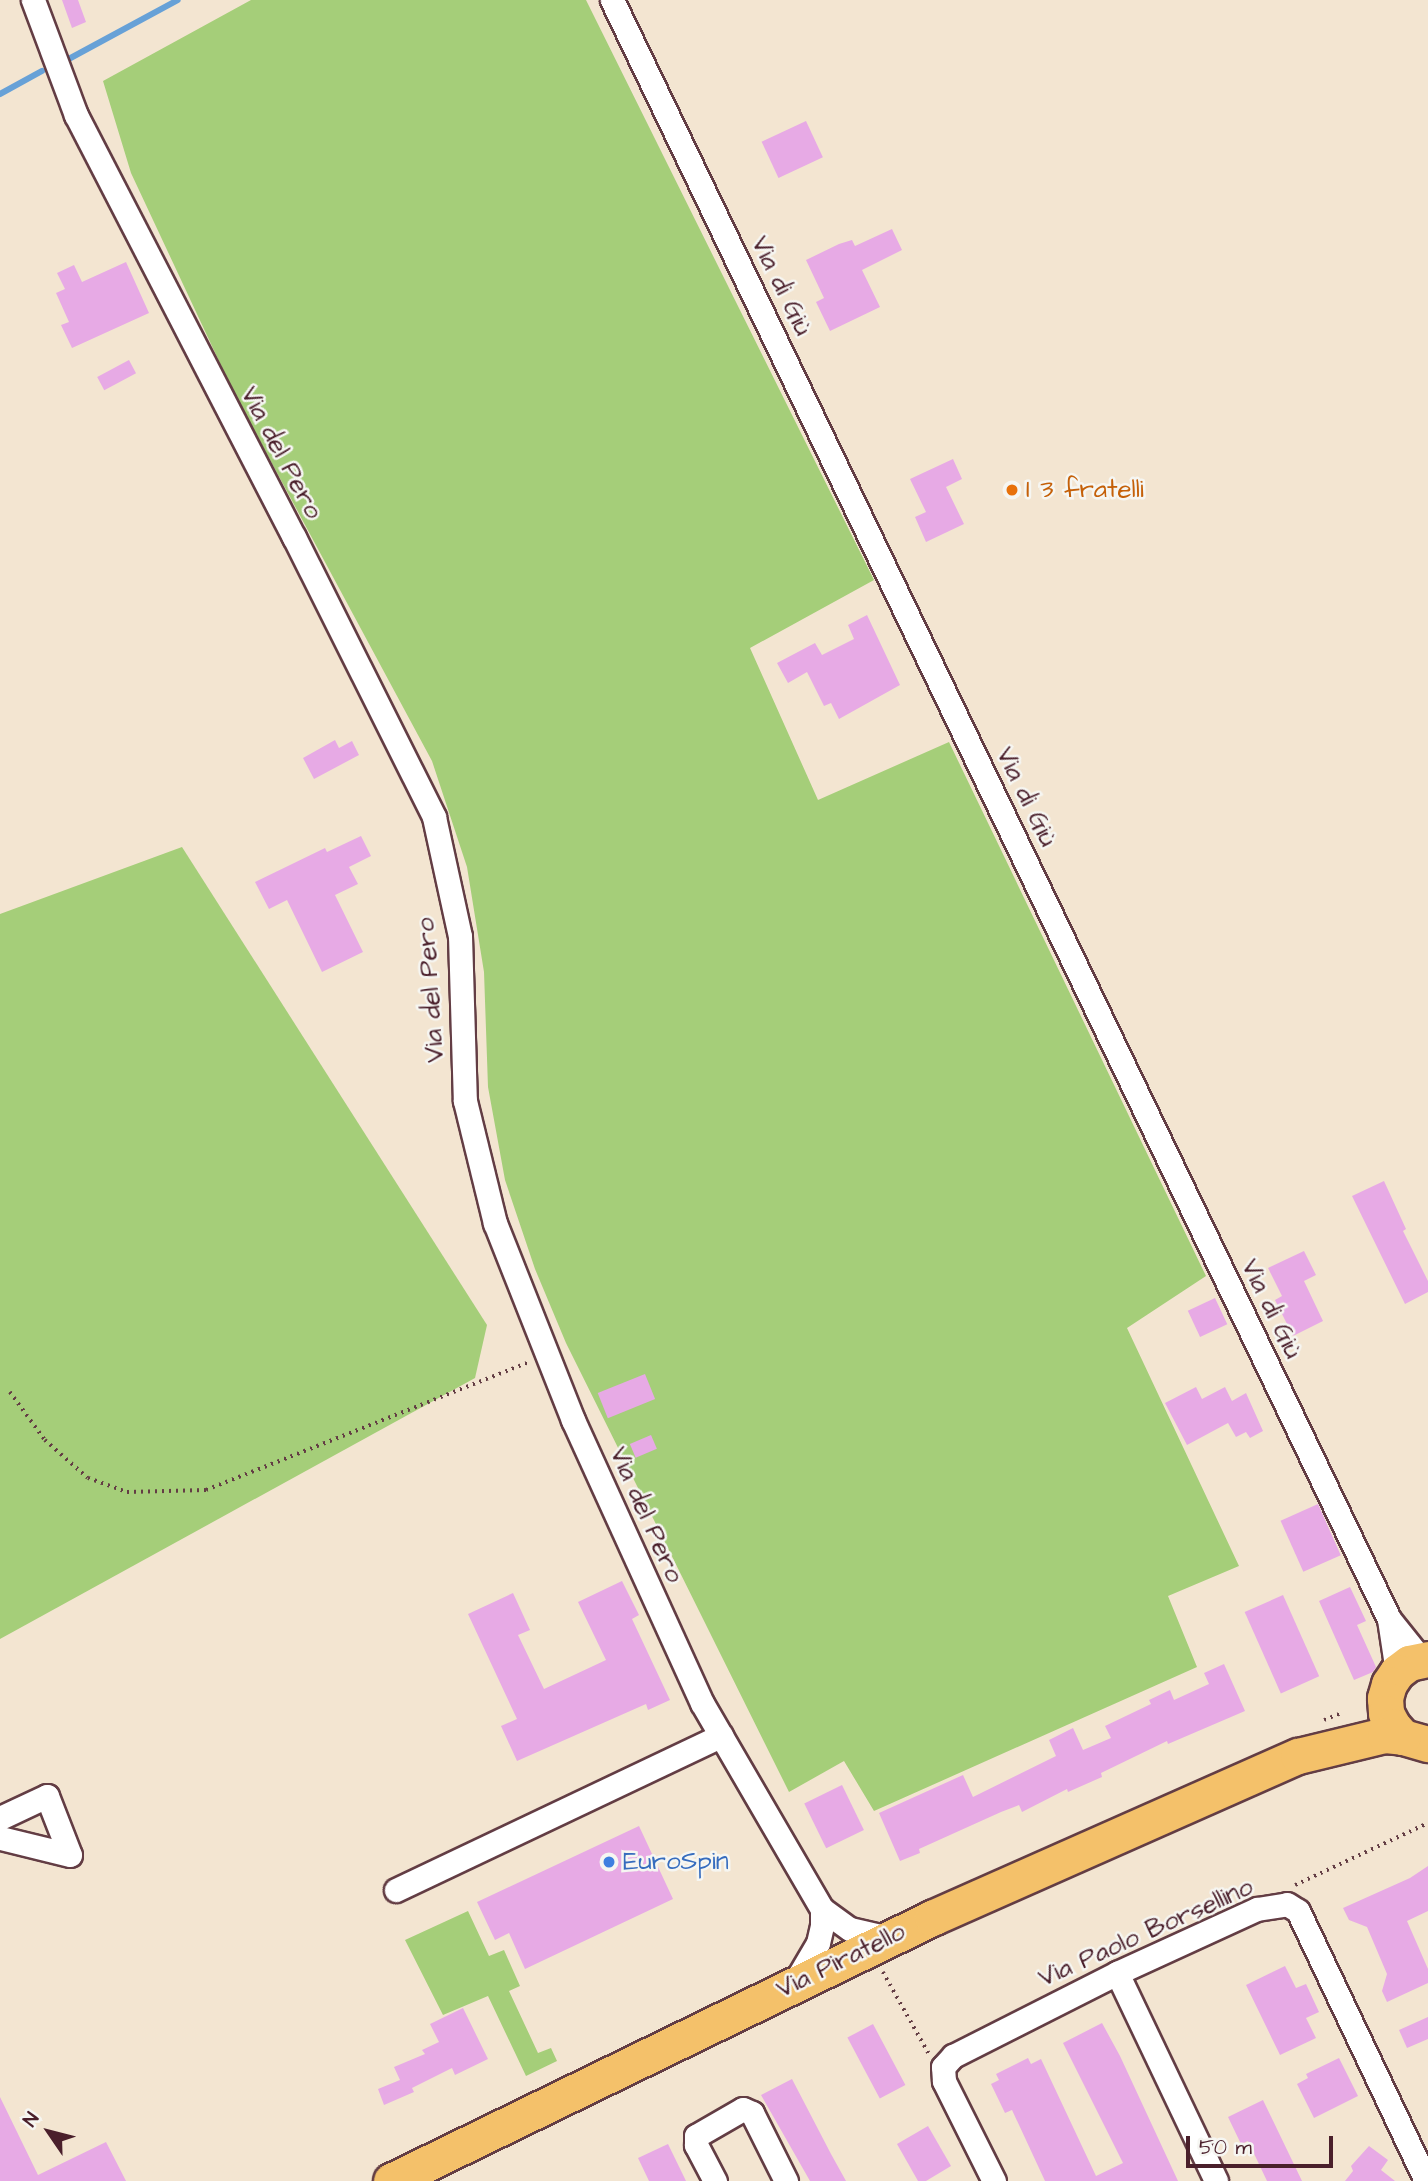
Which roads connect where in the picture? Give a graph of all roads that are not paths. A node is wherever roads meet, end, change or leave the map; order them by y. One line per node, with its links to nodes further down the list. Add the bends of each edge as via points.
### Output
1 (33, 0): 4 (street, Via del Pero, via 76,115 434,817 460,936 465,1101 495,1223 652,1598)
2 (612, 0): 3 (street, Via di Giù, via 1389,1619)
3 (1408, 1672): 5 (main road, Via Piratello, via 1386,1713 1393,1726); 6 (main road, Via Piratello)
4 (721, 1736): 9 (street); 10 (street, Via del Pero)
5 (1416, 1740): 6 (main road, Via Piratello, via 1385,1735)
6 (1298, 1756): 11 (main road, Via Piratello)
7 (0, 1818): 8 (street, via 47,1796 70,1855)
8 (0, 1838)
9 (396, 1889)
10 (822, 1909): 11 (street, Via del Pero); 13 (street, via 818,1943)
11 (891, 1952): 13 (main road, Via Piratello)
12 (1117, 1973): 17 (street, Via Paolo Borsellino, via 963,2049 943,2067 944,2081); 18 (street); 19 (street, Via Paolo Borsellino, via 1257,1909 1287,1904 1298,1911)
13 (793, 1984): 14 (main road, Via Piratello)
14 (391, 2181)
15 (715, 2181): 16 (street, via 696,2145 696,2136 743,2109 751,2113)
16 (786, 2181)
17 (994, 2181)
18 (1216, 2181)
19 (1426, 2181)

